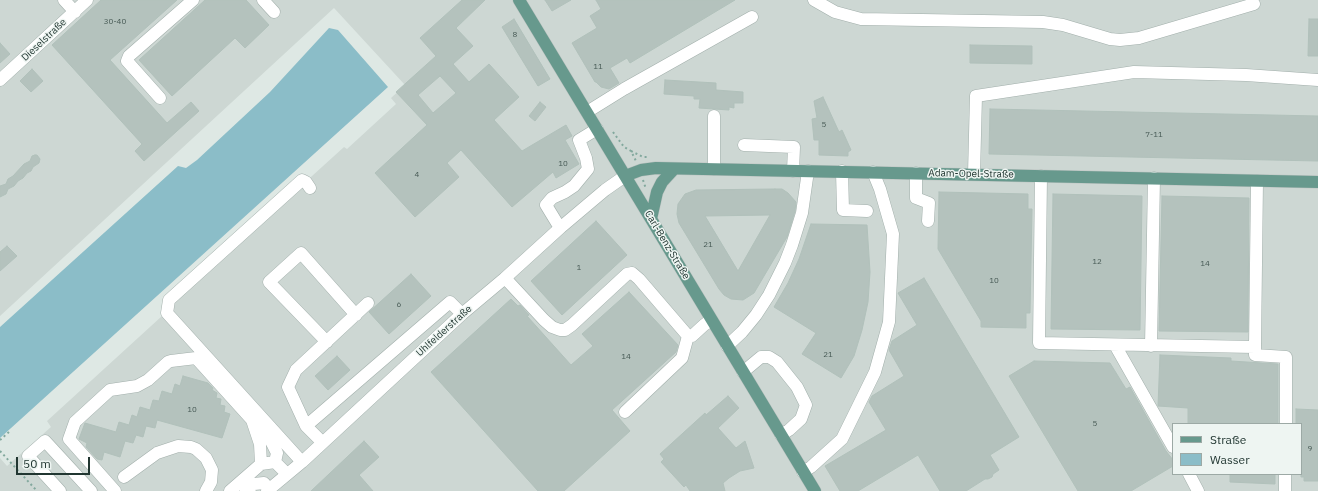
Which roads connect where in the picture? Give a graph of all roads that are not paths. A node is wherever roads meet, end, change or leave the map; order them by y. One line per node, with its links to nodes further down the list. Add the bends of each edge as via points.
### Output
1 (64, 0): 8 (street)
2 (87, 0): 8 (street, Dieselstraße)
3 (193, 0): 13 (street, via 129,56 127,61)
4 (263, 0): 9 (street)
5 (519, 0): 14 (main road, Carl-Benz-Straße)
6 (814, 0): 7 (street, via 834,12 861,19 1043,22 1120,40 1139,38)
7 (1254, 4)
8 (75, 12): 11 (street, Dieselstraße)
9 (274, 12)
10 (752, 17): 14 (street)
11 (0, 80)
12 (1318, 80): 25 (street, via 1134,72 976,96)
13 (160, 98)
14 (587, 112): 16 (main road, Carl-Benz-Straße)
15 (714, 116): 19 (street)
16 (597, 129): 26 (main road, Carl-Benz-Straße); 35 (street, via 579,140 588,170 574,186 552,198 546,205)
17 (744, 145): 20 (street, via 794,147)
18 (674, 169): 19 (main road, Adam-Opel-Straße); 26 (main road, Adam-Opel-Straße, via 648,169); 33 (main road, via 657,192)
19 (714, 169): 20 (main road, Adam-Opel-Straße)
20 (793, 171): 21 (main road, Adam-Opel-Straße)
21 (808, 171): 22 (main road, Adam-Opel-Straße); 44 (street, via 802,213 785,263 756,315)
22 (842, 171): 23 (main road, Adam-Opel-Straße); 32 (street, via 843,210)
23 (873, 172): 24 (main road, Adam-Opel-Straße); 58 (street, via 893,234 889,322 876,372 842,439)
24 (916, 173): 25 (main road, Adam-Opel-Straße); 34 (street, via 916,198 929,203)
25 (974, 174): 27 (main road, Adam-Opel-Straße)
26 (625, 176): 33 (main road, Carl-Benz-Straße); 35 (street, Uhlfelderstraße)
27 (1041, 176): 28 (main road, Adam-Opel-Straße); 43 (street, via 1039,343)
28 (1154, 178): 29 (main road, Adam-Opel-Straße); 45 (street)
29 (1257, 181): 30 (main road, Adam-Opel-Straße); 46 (street)
30 (1318, 182)
31 (310, 188): 56 (street, via 302,180 169,300 167,313)
32 (867, 211)
33 (651, 219): 40 (main road, Carl-Benz-Straße)
34 (928, 221)
35 (560, 228): 36 (street, Uhlfelderstraße)
36 (505, 278): 38 (street, Uhlfelderstraße); 41 (street, via 544,320 552,327 563,330 572,325 627,274 632,273)
37 (368, 303): 39 (street)
38 (462, 314): 51 (street, via 450,302); 53 (street, Uhlfelderstraße)
39 (356, 315): 42 (street); 42 (street, via 301,253 269,282)
40 (711, 320): 41 (street, via 692,336); 44 (main road, Carl-Benz-Straße)
41 (688, 336): 48 (street, via 682,358)
42 (327, 342): 51 (street, via 296,370 288,387)
43 (1115, 345): 45 (street); 54 (street)
44 (727, 346): 47 (main road, Carl-Benz-Straße)
45 (1151, 346): 46 (street)
46 (1255, 347): 50 (street, via 1255,355 1286,357)
47 (743, 372): 52 (main road, Carl-Benz-Straße); 52 (street, via 762,357 769,357 777,362 797,387 806,405 801,419)
48 (625, 412)
49 (252, 420): 55 (street, via 271,441 277,453); 57 (street, via 260,444); 66 (street, via 196,358 168,362 137,386 110,390 75,422 69,439)
50 (1286, 423)
51 (306, 426): 53 (street)
52 (781, 435): 58 (main road, Carl-Benz-Straße)
53 (322, 442): 56 (street, Uhlfelderstraße)
54 (1172, 445)
55 (275, 462): 57 (street); 59 (street)
56 (302, 462): 59 (street, Uhlfelderstraße)
57 (261, 464): 68 (street)
58 (803, 472): 70 (main road, Carl-Benz-Straße)
59 (287, 474): 63 (street, Uhlfelderstraße)
60 (1190, 475): 71 (street)
61 (1285, 475): 72 (street)
62 (124, 477): 67 (street, via 157,453 178,446 191,446 206,458 212,470)
63 (268, 490): 69 (street, via 264,483 254,484)
64 (60, 491): 65 (street, via 28,456 46,440)
65 (91, 491)
66 (115, 491)
67 (206, 491)
68 (230, 491)
69 (246, 491)
70 (815, 491)
71 (1198, 491)
72 (1285, 491)

